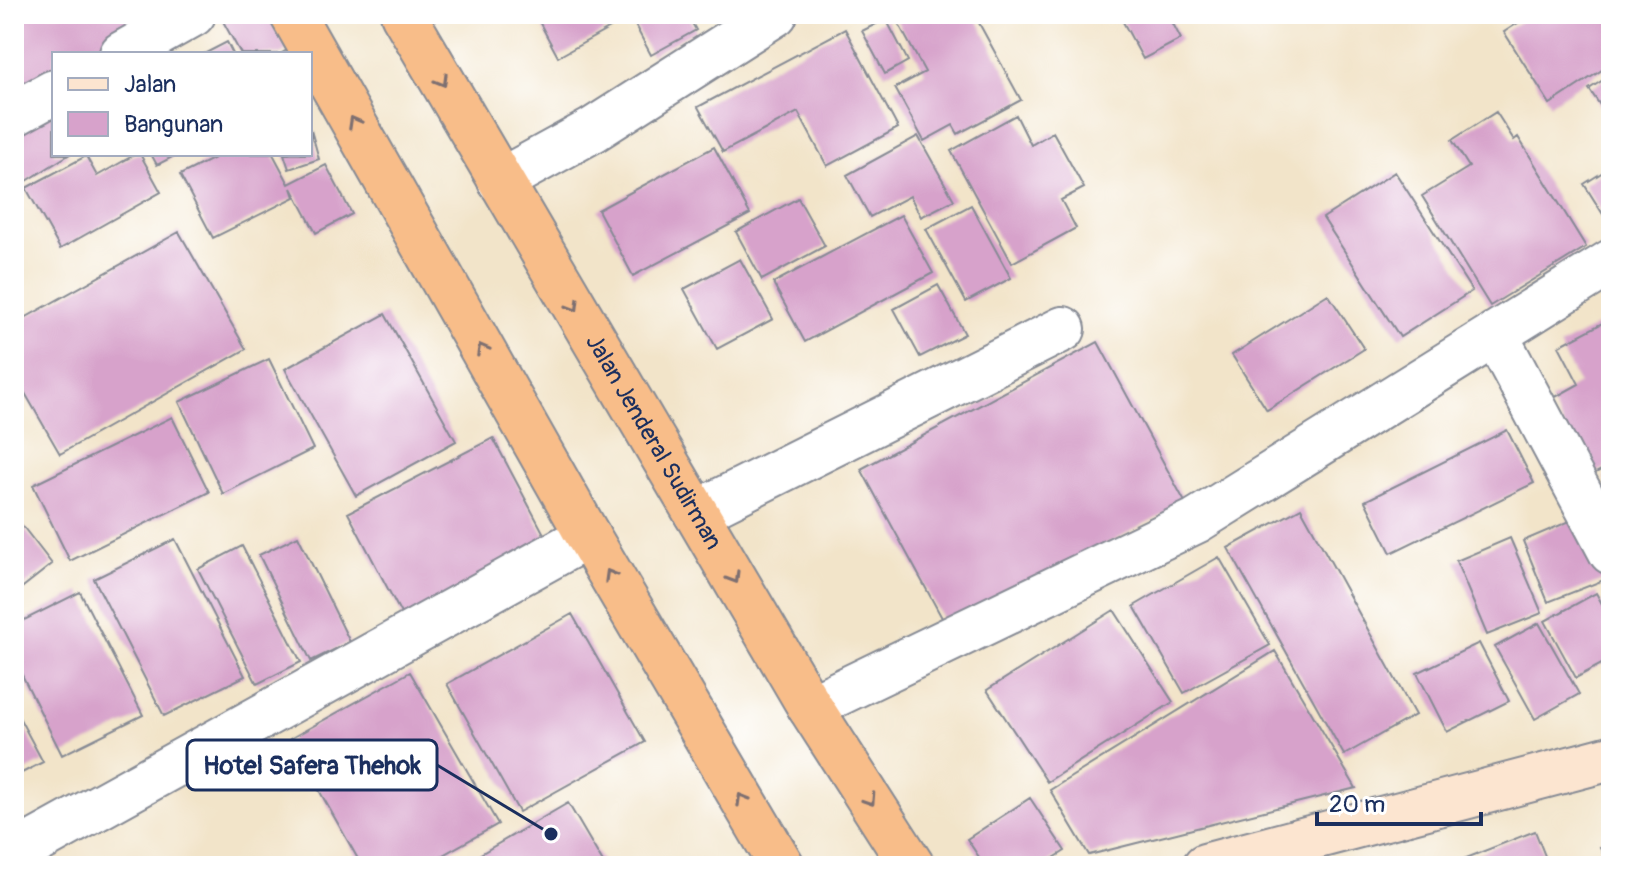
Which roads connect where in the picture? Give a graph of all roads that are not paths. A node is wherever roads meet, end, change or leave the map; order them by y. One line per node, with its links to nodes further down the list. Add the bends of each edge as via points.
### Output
1 (193, 14): 5 (street)
2 (292, 14): 13 (highway, one-way to 2)
3 (403, 14): 8 (highway, Jalan Jenderal Sudirman, one-way to 8)
4 (775, 14): 8 (street, via 593,130)
5 (126, 52)
6 (52, 93): 7 (street)
7 (14, 114)
8 (500, 181): 12 (highway, Jalan Jenderal Sudirman, one-way to 12)
9 (1611, 262): 11 (street)
10 (1063, 329): 12 (street)
11 (1495, 334): 14 (street); 15 (street, via 1196,521)
12 (696, 513): 15 (highway, Jalan Jenderal Sudirman, one-way to 15)
13 (588, 536): 17 (street); 18 (highway, one-way to 13)
14 (1611, 552)
15 (810, 707): 19 (highway, Jalan Jenderal Sudirman, one-way to 19)
16 (1611, 758): 20 (street)
17 (14, 854)
18 (782, 866)
19 (912, 866)
20 (1205, 866)

